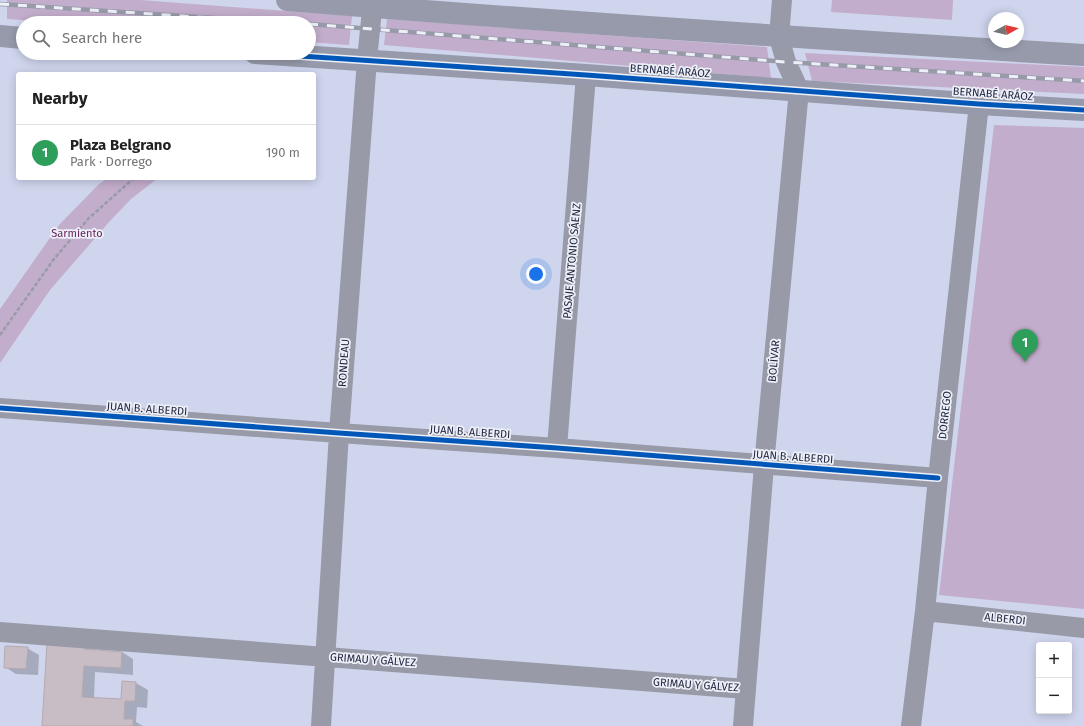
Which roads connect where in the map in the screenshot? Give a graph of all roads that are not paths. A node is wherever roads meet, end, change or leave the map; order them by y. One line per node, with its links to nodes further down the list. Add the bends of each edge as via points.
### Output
1 (288, 0): 3 (street)
2 (782, 0): 6 (street)
3 (372, 4): 6 (street); 9 (street, RONDEAU)
4 (0, 36): 5 (street)
5 (16, 37)
6 (779, 37): 7 (street); 11 (street, via 786,62)
7 (1084, 55)
8 (316, 57): 9 (street, BERNABÉ ARÁOZ)
9 (367, 60): 10 (street, BERNABÉ ARÁOZ); 15 (street, RONDEAU)
10 (586, 75): 11 (street, BERNABÉ ARÁOZ); 16 (street, PASAJE ANTONIO SÁENZ)
11 (799, 90): 12 (street, BERNABÉ ARÁOZ); 17 (street, BOLÍVAR)
12 (979, 104): 13 (street, BERNABÉ ARÁOZ); 18 (street, DORREGO)
13 (1084, 110)
14 (0, 408): 15 (street, JUAN B. ALBERDI)
15 (339, 433): 16 (street, JUAN B. ALBERDI); 22 (street, RONDEAU)
16 (557, 448): 17 (street, JUAN B. ALBERDI)
17 (764, 465): 18 (street, JUAN B. ALBERDI); 23 (street, BOLÍVAR)
18 (938, 478): 19 (street, DORREGO)
19 (925, 610): 20 (street, ALBERDI); 26 (street, DORREGO)
20 (1084, 628)
21 (0, 632): 22 (street, GRIMAU Y GÁLVEZ)
22 (325, 657): 23 (street, GRIMAU Y GÁLVEZ); 24 (street, RONDEAU)
23 (746, 689): 25 (street, BOLÍVAR)
24 (321, 726)
25 (743, 726)
26 (912, 726)

